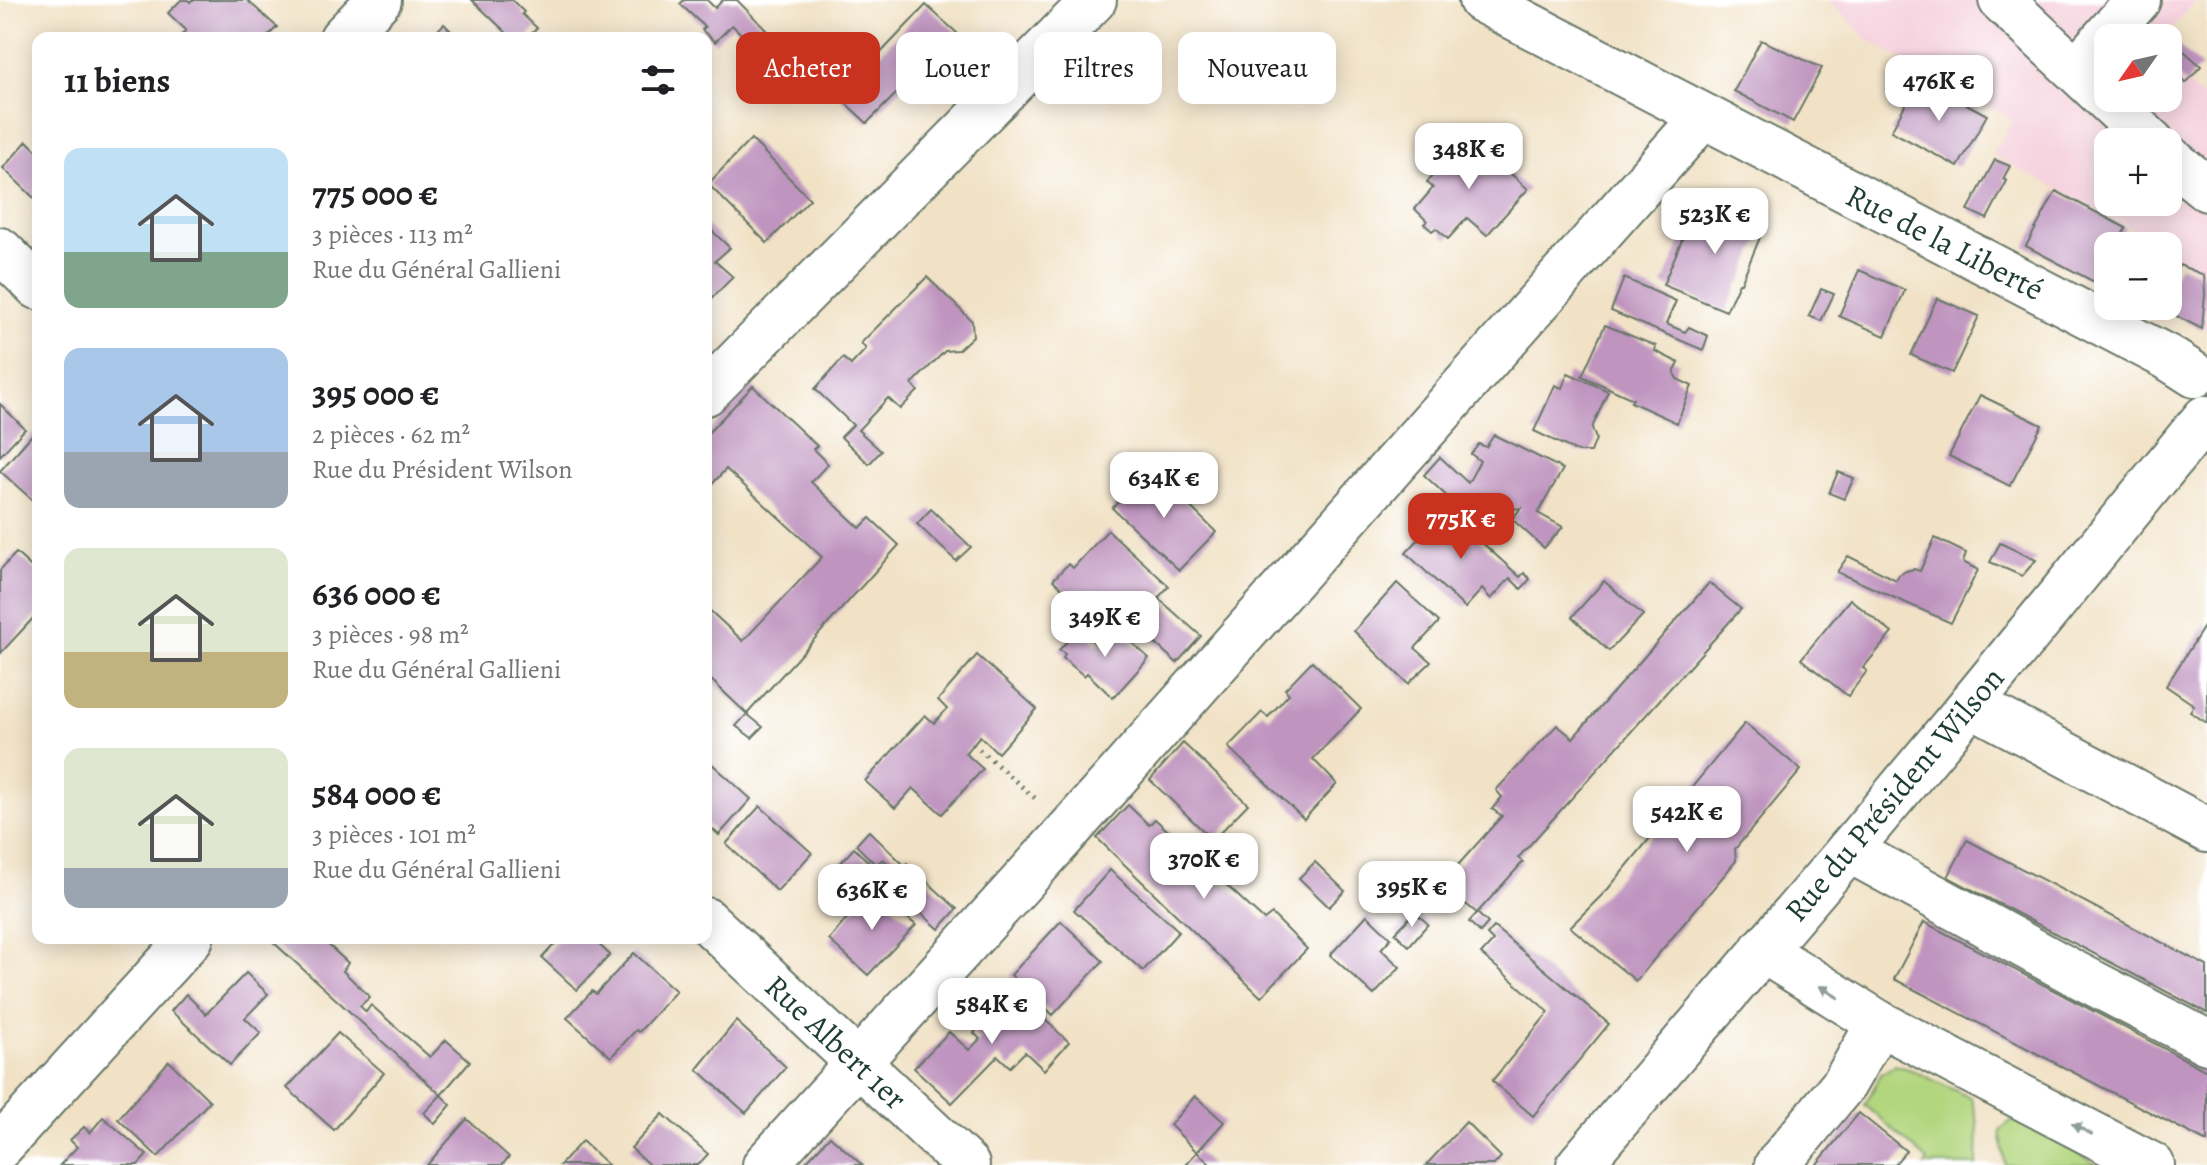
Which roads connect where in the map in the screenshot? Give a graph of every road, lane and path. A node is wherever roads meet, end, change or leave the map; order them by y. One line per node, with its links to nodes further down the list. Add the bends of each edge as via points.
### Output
1 (379, 0): 6 (street)
2 (1094, 0): 15 (street)
3 (1481, 0): 8 (street, Rue de la Liberté)
4 (2001, 0): 7 (street)
5 (2138, 0): 7 (street)
6 (348, 32)
7 (2076, 70): 9 (street)
8 (1703, 117): 14 (street, Rue de la Liberté, via 2167,357); 19 (street)
9 (2137, 128)
10 (2182, 168): 11 (street)
11 (2207, 189)
12 (0, 251): 13 (street)
13 (32, 281)
14 (2201, 368): 16 (street, via 2192,398)
15 (712, 387)
16 (2206, 418): 17 (street, Rue du Président Wilson)
17 (1971, 704): 20 (street); 21 (street, Rue du Président Wilson)
18 (973, 744): 19 (path)
19 (1070, 829): 27 (street)
20 (2207, 830)
21 (1849, 850): 24 (street, Rue du Président Wilson); 26 (street)
22 (712, 926): 27 (street, Rue Albert 1er)
23 (186, 944): 28 (street)
24 (1762, 950): 25 (street, one-way to 24); 31 (street, Rue du Président Wilson)
25 (1879, 1023): 32 (street, via 1844,1084); 33 (street, one-way to 25)
26 (2207, 1042)
27 (858, 1061): 29 (street); 30 (street, Rue Albert 1er)
28 (0, 1147)
29 (765, 1165)
30 (967, 1165)
31 (1579, 1165)
32 (1777, 1165)
33 (2152, 1165)

